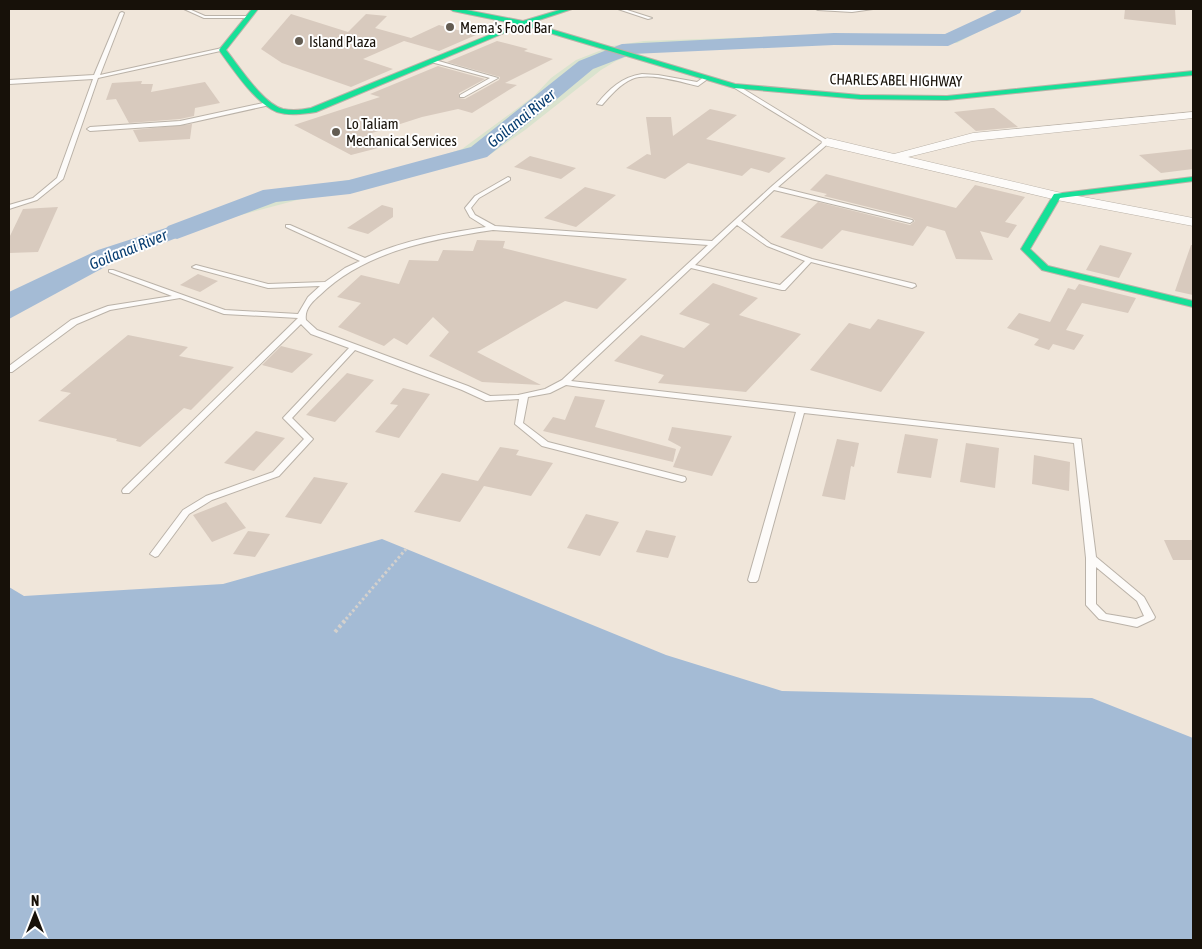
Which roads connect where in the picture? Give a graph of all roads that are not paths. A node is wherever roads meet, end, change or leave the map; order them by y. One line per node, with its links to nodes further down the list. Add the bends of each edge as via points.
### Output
1 (186, 9): 8 (lane, via 204,17)
2 (453, 9): 10 (street)
3 (570, 9): 10 (street)
4 (620, 9): 9 (lane)
5 (818, 9): 6 (lane)
6 (871, 9)
7 (122, 13): 14 (lane)
8 (252, 13): 11 (street)
9 (650, 18)
10 (523, 23): 12 (street); 15 (street, CHARLES ABEL HIGHWAY)
11 (222, 50): 14 (lane); 19 (street)
12 (432, 61): 18 (lane, via 495,78); 19 (street, via 313,110 282,112)
13 (1193, 73): 17 (street, CHARLES ABEL HIGHWAY, via 946,98 860,97)
14 (96, 77): 16 (lane); 29 (lane, via 60,179 35,199)
15 (706, 78): 17 (street, CHARLES ABEL HIGHWAY); 20 (lane, via 698,84 633,77 609,92)
16 (9, 82)
17 (734, 86): 23 (lane)
18 (462, 96)
19 (268, 104): 22 (lane, via 180,123)
20 (600, 104)
21 (1193, 115): 24 (street, via 973,137)
22 (90, 129)
23 (827, 142): 24 (street); 27 (lane)
24 (896, 157): 28 (street)
25 (508, 178): 34 (lane, via 477,197 468,208 472,216)
26 (1193, 179): 28 (street)
27 (774, 188): 30 (lane); 31 (lane)
28 (1057, 196): 32 (street); 44 (street, via 1025,249 1045,268)
29 (9, 207)
30 (910, 221)
31 (738, 222): 35 (lane); 37 (lane, via 769,245)
32 (1193, 222)
33 (288, 226): 36 (lane)
34 (493, 228): 35 (lane); 36 (lane, via 460,232)
35 (714, 242): 38 (lane)
36 (364, 260): 41 (lane)
37 (810, 260): 38 (lane, via 782,288); 42 (lane)
38 (690, 266): 48 (lane)
39 (196, 267): 41 (lane, via 268,286)
40 (110, 271): 43 (lane)
41 (327, 284): 45 (lane, via 311,299)
42 (912, 286)
43 (180, 296): 45 (lane, via 224,312); 47 (lane, via 108,308 74,322)
44 (1193, 304)
45 (301, 318): 46 (lane, via 314,332); 52 (lane)
46 (354, 347): 49 (lane, via 489,399); 53 (lane, via 287,418 309,440 276,474 209,498 186,512)
47 (9, 370)
48 (565, 382): 49 (lane); 50 (lane)
49 (524, 396): 51 (lane, via 519,424 545,444)
50 (800, 411): 54 (lane, via 1078,441); 55 (lane)
51 (682, 479)
52 (126, 491)
53 (156, 554)
54 (1091, 558): 54 (lane, via 1141,599 1150,617 1137,623 1103,617 1091,605)
55 (753, 580)

